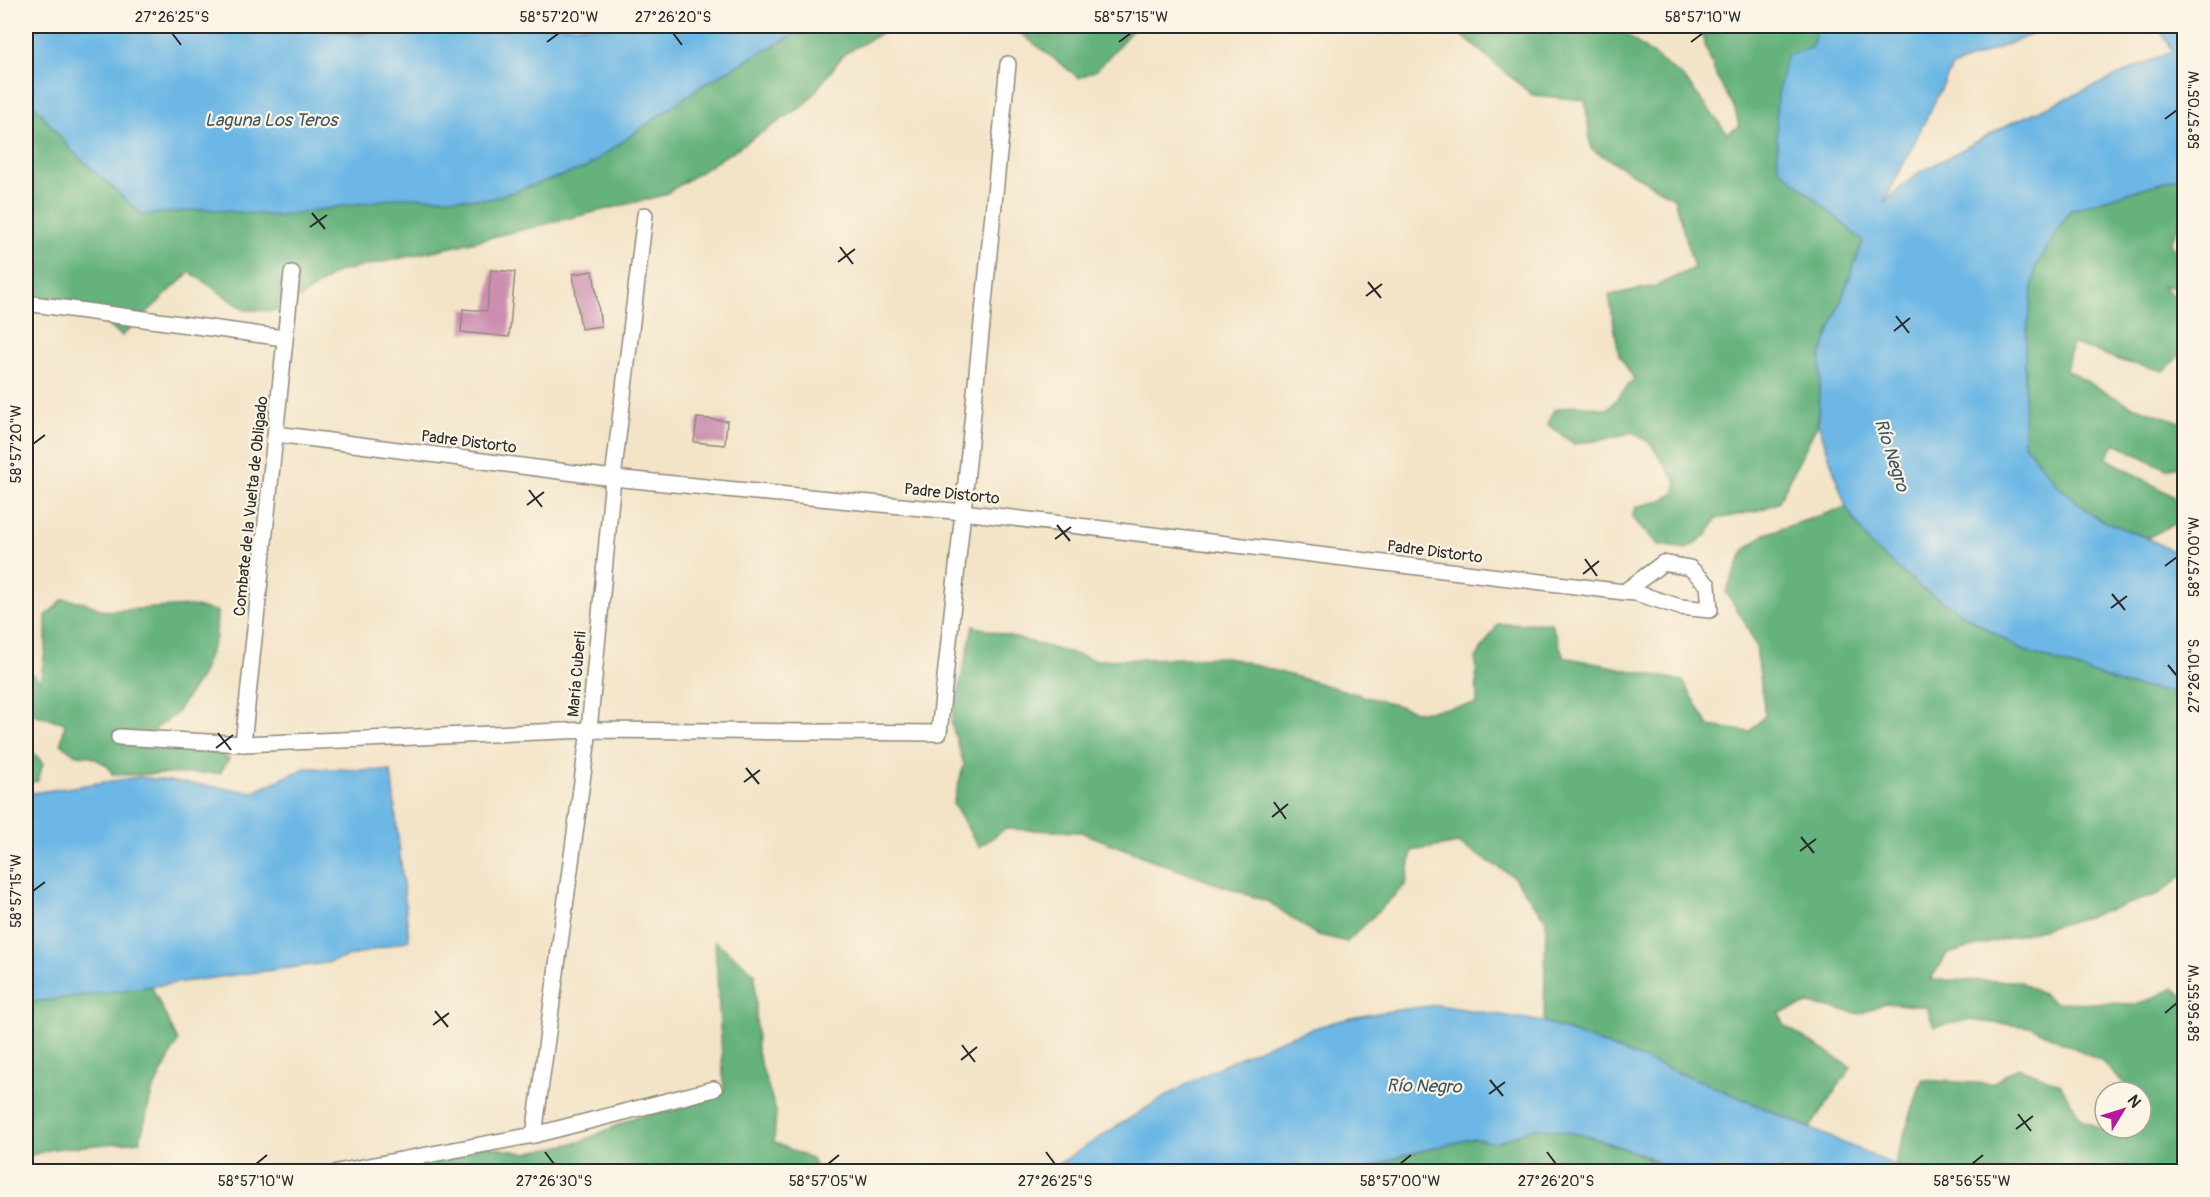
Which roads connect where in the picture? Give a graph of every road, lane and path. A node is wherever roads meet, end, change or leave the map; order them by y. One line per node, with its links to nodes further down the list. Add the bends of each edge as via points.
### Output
1 (1008, 64): 8 (street)
2 (645, 215): 7 (street, María Cuberli)
3 (292, 273): 5 (street, Combate de la Vuelta de Obligado)
4 (26, 303): 5 (street)
5 (285, 338): 6 (street, Combate de la Vuelta de Obligado)
6 (276, 434): 7 (street, Padre Distorto); 12 (street, Combate de la Vuelta de Obligado)
7 (613, 478): 8 (street, Padre Distorto); 10 (street, María Cuberli)
8 (963, 512): 9 (street, Padre Distorto); 10 (street, via 939,733)
9 (1624, 592): 9 (street, Padre Distorto, via 1680,607 1710,610 1708,585 1690,568 1663,563)
10 (589, 730): 12 (street); 14 (street, María Cuberli)
11 (119, 737): 12 (street)
12 (243, 744)
13 (714, 1089): 14 (street)
14 (534, 1135): 15 (street)
15 (338, 1172)

